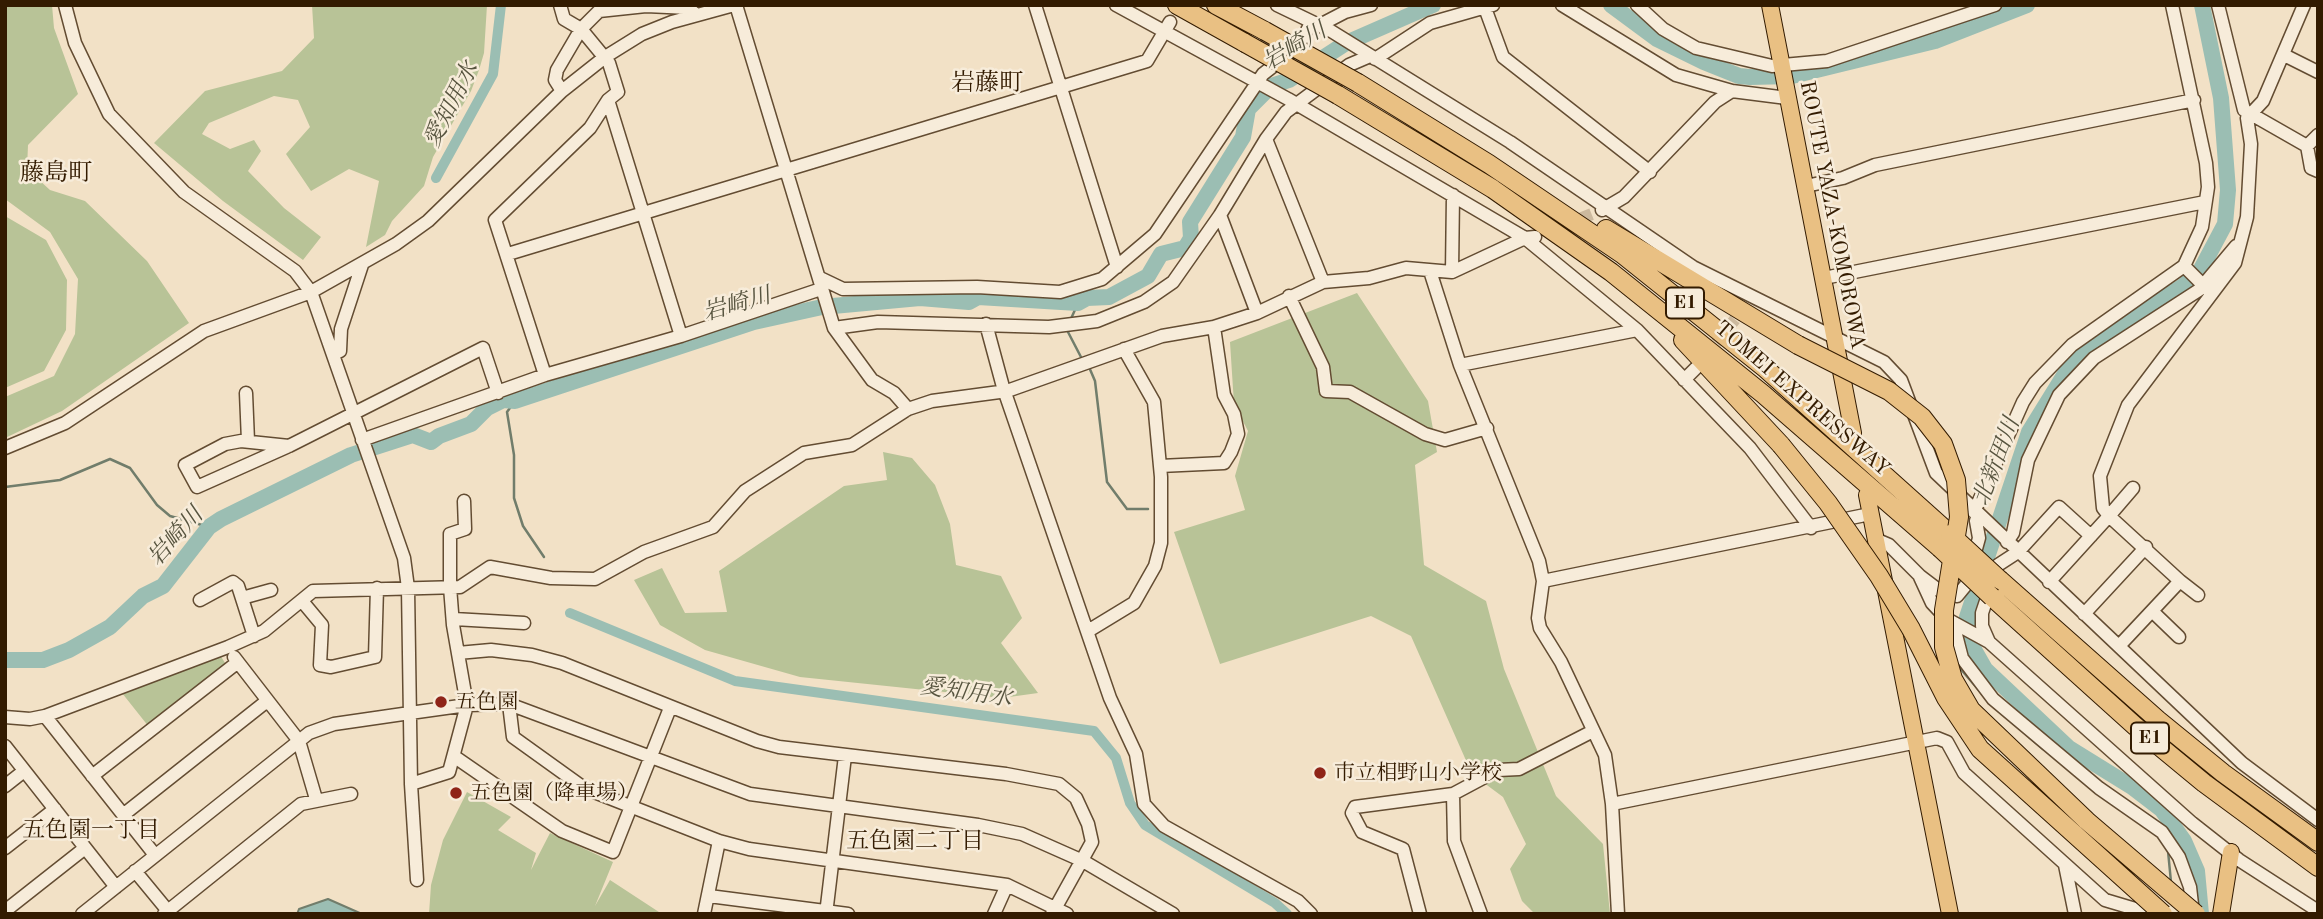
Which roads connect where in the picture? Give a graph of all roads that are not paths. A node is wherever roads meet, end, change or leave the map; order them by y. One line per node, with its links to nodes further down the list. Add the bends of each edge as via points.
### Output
1 (65, 5): 61 (street, via 93,85 124,132 184,192 295,271)
2 (560, 5): 20 (street, via 564,19)
3 (735, 5): 17 (street); 39 (street)
4 (1035, 5): 26 (street)
5 (1116, 5): 18 (street)
6 (1216, 5): 34 (highway, TOMEI EXPRESSWAY / E1, bridge)
7 (1277, 5): 19 (street)
8 (1562, 5): 29 (street, via 1676,75)
9 (1637, 5): 24 (street, via 1663,29 1696,47)
10 (1770, 5): 24 (main road, ROUTE YAZA-KOMOROWA)
11 (1995, 5): 24 (street, via 1827,61)
12 (2172, 5): 32 (street)
13 (2218, 5): 35 (street, via 2238,94 2244,110)
14 (2304, 5): 21 (street)
15 (1363, 6): 19 (street)
16 (1489, 7): 22 (street, via 1430,23); 41 (street, via 1503,57)
17 (696, 15): 20 (street, via 688,8 610,8 599,11); 23 (street, via 642,34)
18 (1170, 19): 26 (street, via 1147,61); 27 (street); 56 (highway, TOMEI EXPRESSWAY / E1, bridge, via 1245,43 1338,95 1493,189)
19 (1321, 26): 22 (street); 27 (street, via 1263,74)
20 (581, 29): 23 (street); 28 (street, via 555,74)
21 (2284, 55): 25 (street); 35 (street, via 2263,100)
22 (1370, 56): 33 (street); 45 (street)
23 (605, 57): 28 (street); 31 (street, via 618,92)
24 (1781, 66): 30 (main road, ROUTE YAZA-KOMOROWA)
25 (2318, 72)
26 (1060, 85): 39 (street); 52 (street)
27 (1261, 85): 33 (street); 52 (street, via 1163,224)
28 (562, 90): 51 (street, via 428,221)
29 (1732, 91): 30 (street); 41 (street, via 1714,102)
30 (1787, 93): 42 (main road, ROUTE YAZA-KOMOROWA)
31 (608, 100): 46 (street); 50 (street, via 590,128 495,220)
32 (2193, 100): 42 (street, via 1875,165); 44 (street, via 2206,163)
33 (1292, 102): 37 (street); 43 (street)
34 (1395, 105): 98 (highway, TOMEI EXPRESSWAY / E1, via 1545,200 1643,271 1766,369); 188 (highway, bridge, via 1798,345 1865,378 1922,417 1943,444 1956,480 1959,517 1944,610 1944,647 1953,679 1971,710 2087,821)
35 (2251, 112): 38 (street); 48 (street, via 2247,118 2250,144)
36 (2318, 135): 38 (street)
37 (1266, 139): 47 (street); 58 (street)
38 (2307, 146): 40 (street, via 2311,168)
39 (785, 171): 46 (street); 60 (street)
40 (2318, 171)
41 (1650, 172): 45 (street)
42 (1806, 186): 57 (main road, ROUTE YAZA-KOMOROWA)
43 (1453, 195): 49 (street); 55 (street)
44 (2205, 202): 53 (street, via 2202,227); 57 (street)
45 (1605, 209): 70 (street, via 1747,303)
46 (643, 212): 50 (street); 69 (street)
47 (1220, 215): 64 (street); 65 (street, via 1173,282 1125,312 1073,326)
48 (2244, 233): 59 (street, via 2230,257); 63 (street, via 2235,263)
49 (1530, 237): 55 (street); 68 (street)
50 (508, 254): 75 (street)
51 (362, 265): 61 (street); 72 (street, via 341,329 340,351)
52 (1117, 267): 60 (street, via 1094,283 1060,292)
53 (2186, 267): 59 (street); 93 (street, via 2085,334 2048,367 2023,402)
54 (1430, 271): 55 (street); 58 (street, via 1406,268 1369,278); 73 (street)
55 (1452, 272)
56 (1611, 272): 98 (highway, TOMEI EXPRESSWAY / E1); 187 (highway, bridge, via 1692,349 1828,503 1879,576 1946,698 1980,749)
57 (1824, 278): 70 (main road, ROUTE YAZA-KOMOROWA)
58 (1323, 282): 62 (street)
59 (2203, 285): 63 (street); 99 (street, via 2094,358 2059,395 2028,460 2013,533)
60 (821, 287): 67 (street); 69 (street)
61 (311, 292): 72 (street); 87 (street, via 204,331 65,422)
62 (1289, 296): 64 (street); 82 (street, via 1323,367 1326,391 1350,392 1425,434 1445,440)
63 (2214, 296): 94 (street, via 2128,405 2100,476 2103,508)
64 (1258, 313): 66 (street)
65 (986, 324): 67 (street, via 878,322); 77 (street)
66 (1214, 327): 71 (street, via 1161,336); 88 (street, via 1224,395 1238,434 1224,463)
67 (834, 328): 80 (street, via 872,380 894,393)
68 (1637, 330): 73 (street); 76 (street)
69 (681, 336): 75 (street)
70 (1835, 339): 83 (main road, ROUTE YAZA-KOMOROWA); 93 (street, via 1870,354 1896,373 1936,473)
71 (1124, 349): 77 (street); 88 (street, via 1154,402)
72 (333, 354): 81 (street)
73 (1460, 365): 82 (street)
74 (1696, 368): 76 (street)
75 (545, 375): 79 (street)
76 (1684, 380): 95 (street, via 1750,448)
77 (1007, 391): 80 (street, via 932,401); 120 (street)
78 (246, 393): 84 (street)
79 (498, 393): 81 (street, via 483,348); 85 (street)
80 (908, 409): 106 (street, via 852,445 804,453 745,491 713,527 644,552 605,575 578,580 490,567 460,587)
81 (353, 412): 85 (street); 86 (street)
82 (1487, 428): 104 (street)
83 (1853, 433)
84 (248, 441): 86 (street); 86 (street, via 225,444 185,465 197,487)
85 (363, 441): 108 (street, via 404,558)
86 (289, 446)
87 (5, 449)
88 (1160, 466): 120 (street, via 1161,543 1155,566 1134,603)
89 (2133, 488): 94 (street)
90 (1867, 495): 92 (main road)
91 (464, 501): 106 (street, via 465,529 450,534)
92 (1871, 514): 95 (street); 97 (main road)
93 (1976, 514): 99 (street); 102 (street, via 1979,538 1966,586 1957,596 1941,592)
94 (2109, 516): 96 (street); 100 (street)
95 (1811, 528): 104 (street)
96 (2091, 536): 101 (street, via 2059,507); 105 (street)
97 (1875, 539): 102 (street, via 1889,545); 137 (main road)
98 (1945, 541): 109 (highway, TOMEI EXPRESSWAY / E1, bridge)
99 (2007, 542): 101 (street)
100 (2146, 547): 103 (street); 116 (street)
101 (2018, 552): 105 (street); 123 (street, via 1998,565 1982,613)
102 (1920, 576): 119 (street, via 1932,603)
103 (2180, 580): 111 (street); 115 (street)
104 (1543, 581): 135 (street, via 1540,628)
105 (2049, 582): 116 (street)
106 (450, 587): 108 (street); 117 (street)
107 (377, 588): 108 (street); 114 (street, via 313,591); 114 (street, via 375,657 331,667 320,665 322,625)
108 (408, 588): 132 (street)
109 (1996, 589): 156 (highway, TOMEI EXPRESSWAY / E1, via 2232,780); 164 (highway, TOMEI EXPRESSWAY / E1, via 2135,726)
110 (271, 590): 112 (street)
111 (2198, 595)
112 (242, 598): 113 (street, via 233,582); 121 (street)
113 (200, 600)
114 (302, 601): 121 (street)
115 (2152, 611): 122 (street); 124 (street)
116 (2084, 614): 124 (street)
117 (454, 618): 118 (street); 126 (street)
118 (524, 623)
119 (1953, 623): 123 (street); 188 (street, via 1962,659 1993,699 2079,773 2162,832 2179,857)
120 (1087, 631): 180 (street, via 1136,754 1141,791 1150,814 1298,901)
121 (254, 636): 125 (street)
122 (2179, 637)
123 (1989, 642): 159 (street, via 2157,794)
124 (2119, 646): 154 (street, via 2242,763)
125 (228, 647): 127 (street); 133 (street)
126 (458, 653): 130 (street); 131 (street, via 491,650 533,655)
127 (238, 662): 128 (street); 143 (street)
128 (267, 701): 136 (street); 153 (street)
129 (509, 704): 130 (street); 141 (street); 150 (street, via 513,737 584,788)
130 (467, 705): 132 (street); 140 (street)
131 (670, 708): 139 (street, via 757,741); 141 (street)
132 (410, 713): 136 (street, via 334,724); 144 (street)
133 (45, 716): 134 (street); 143 (street)
134 (5, 717)
135 (1593, 731): 147 (street, via 1519,769 1498,770); 149 (street, via 1605,755)
136 (299, 741): 148 (street); 160 (street)
137 (1916, 741): 149 (street); 163 (street, via 1937,738 1947,742 1964,773); 184 (main road)
138 (5, 746): 142 (street)
139 (845, 755): 151 (street); 162 (street, via 1059,783 1076,798 1092,834)
140 (455, 757): 144 (street, via 449,772); 150 (street, via 562,831 613,852)
141 (650, 757): 150 (street); 151 (street, via 750,794)
142 (24, 771): 145 (street); 152 (street)
143 (92, 776): 153 (street)
144 (411, 784): 166 (street)
145 (5, 786)
146 (351, 794): 148 (street)
147 (1453, 794): 181 (street, via 1356,807 1352,813 1369,837 1403,849); 182 (street, via 1454,841)
148 (316, 799): 173 (street, via 295,808)
149 (1612, 804): 183 (street)
150 (631, 806): 155 (street)
151 (840, 808): 161 (street); 162 (street, via 1007,830)
152 (55, 809): 157 (street); 158 (street)
153 (123, 815): 160 (street)
154 (2318, 820)
155 (719, 841): 161 (street); 169 (street)
156 (2318, 842)
157 (5, 848)
158 (85, 848): 168 (street); 170 (street)
159 (2231, 852): 172 (street); 189 (main road)
160 (155, 856): 165 (street)
161 (833, 861): 167 (street); 174 (street)
162 (1083, 861): 171 (street); 179 (street)
163 (2065, 865): 185 (street); 186 (street, via 2105,900)
164 (2318, 866)
165 (135, 871): 168 (street); 173 (street)
166 (417, 880)
167 (1007, 885): 171 (street); 178 (street)
168 (116, 887): 175 (street)
169 (709, 896): 174 (street); 176 (street)
170 (5, 911)
171 (1058, 911)
172 (2318, 911)
173 (166, 912)
174 (826, 912): 177 (street)
175 (82, 914)
176 (704, 914)
177 (848, 914)
178 (994, 914)
179 (1173, 914)
180 (1311, 914)
181 (1420, 914)
182 (1481, 914)
183 (1618, 914)
184 (1950, 914)
185 (2075, 914)
186 (2152, 914)
187 (2163, 914)
188 (2194, 914)
189 (2221, 914)

